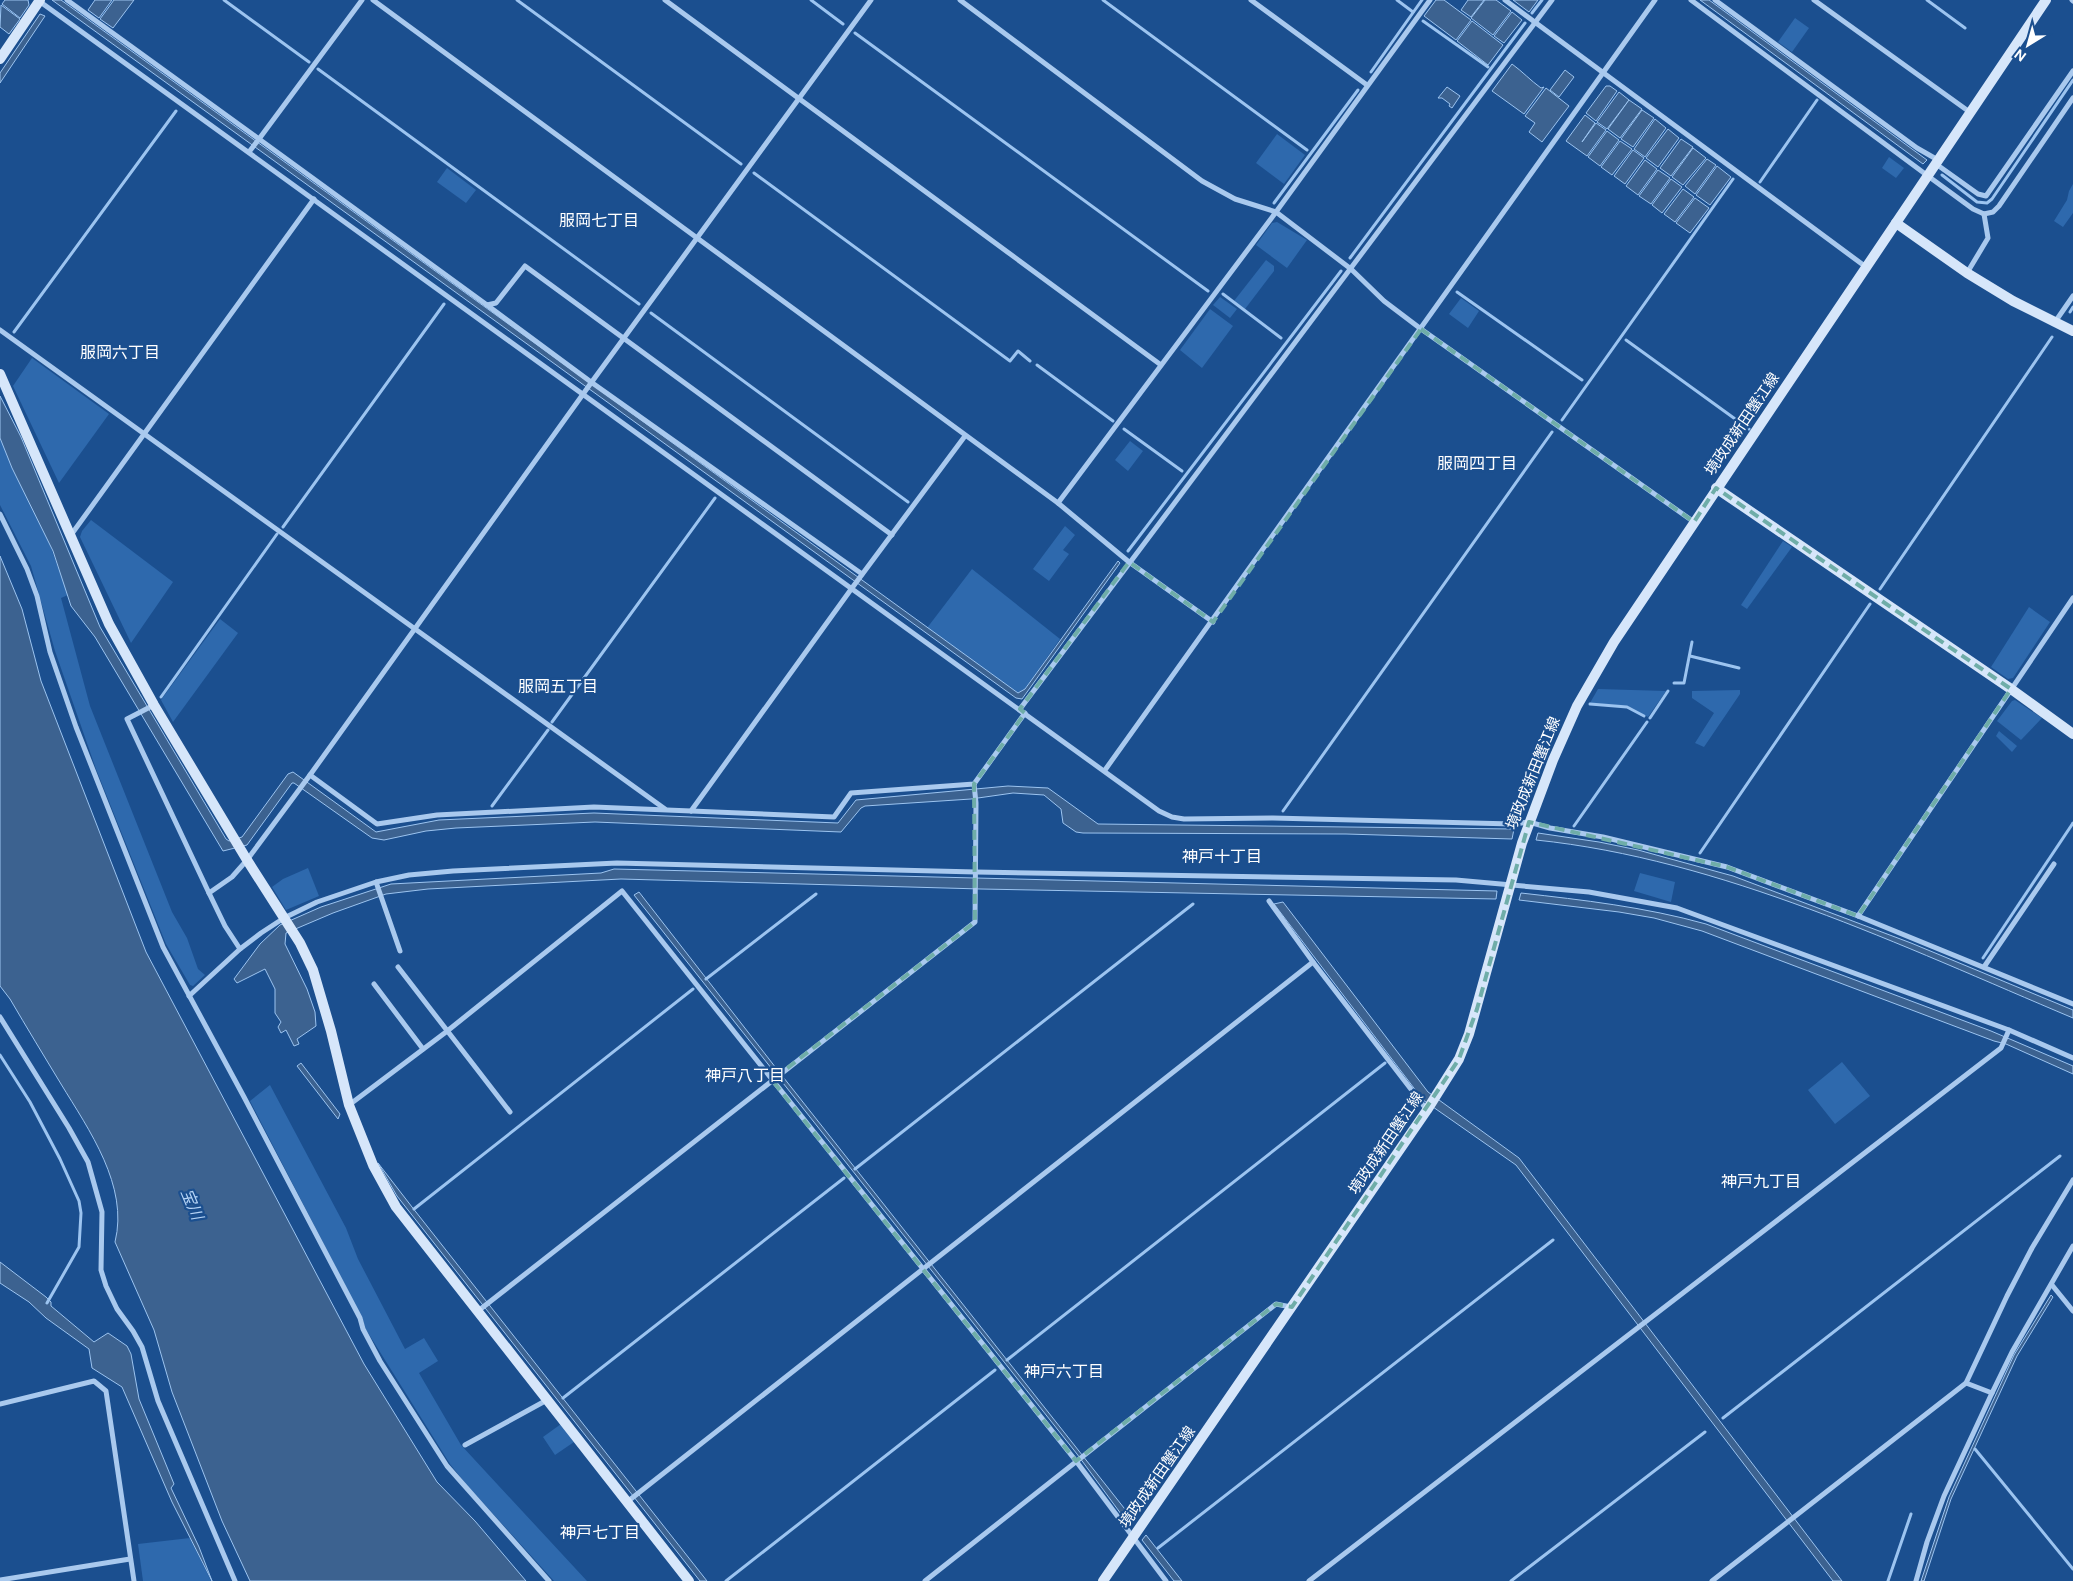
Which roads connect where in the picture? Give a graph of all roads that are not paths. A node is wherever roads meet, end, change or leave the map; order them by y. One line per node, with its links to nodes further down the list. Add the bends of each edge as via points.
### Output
1 (39, 0): 18 (street); 26 (street)
2 (67, 0): 25 (street)
3 (362, 0): 25 (street)
4 (373, 0): 33 (street)
5 (665, 0): 22 (street)
6 (871, 0): 22 (street)
7 (960, 0): 30 (street, via 1202,181 1235,199)
8 (1251, 0): 21 (street)
9 (1430, 0): 21 (street)
10 (1505, 0): 17 (street)
11 (1552, 0): 17 (street)
12 (1654, 0): 20 (street)
13 (1691, 0): 28 (street)
14 (1715, 0): 27 (street)
15 (1814, 0): 24 (street)
16 (2046, 0): 24 (street, 境政成新田蟹江線)
17 (1536, 22): 20 (street); 35 (street)
18 (0, 60)
19 (2073, 71): 27 (street, via 1986,196 1978,194)
20 (1602, 73): 34 (street); 40 (street)
21 (1367, 85): 30 (street)
22 (799, 98): 33 (street); 44 (street)
23 (2073, 98): 31 (street, via 1999,206)
24 (1970, 114): 27 (street, 境政成新田蟹江線)
25 (259, 139): 26 (street); 38 (street)
26 (249, 152): 29 (street)
27 (1937, 162): 28 (street, 境政成新田蟹江線)
28 (1928, 176): 31 (street); 32 (street, 境政成新田蟹江線)
29 (314, 199): 47 (street); 48 (street)
30 (1276, 212): 35 (street); 44 (street)
31 (1984, 214): 36 (street, via 1988,238)
32 (1896, 223): 34 (street, 境政成新田蟹江線); 36 (street)
33 (696, 238): 43 (street); 49 (street)
34 (1866, 267): 50 (street, 境政成新田蟹江線)
35 (1351, 269): 40 (street); 56 (street)
36 (1967, 273): 39 (street)
37 (2073, 296): 39 (street)
38 (487, 304): 43 (street, via 496,303 525,266); 46 (street)
39 (2055, 322): 42 (street)
40 (1421, 329): 53 (street); 60 (street)
41 (0, 330): 48 (street)
42 (2073, 331)
43 (623, 338): 46 (street); 54 (street)
44 (1162, 365): 51 (street)
45 (0, 374): 55 (street)
46 (591, 382): 47 (street); 57 (street)
47 (583, 394): 58 (street); 61 (street)
48 (144, 434): 55 (street); 61 (street)
49 (965, 436): 51 (street); 54 (street)
50 (1716, 488): 53 (street, 境政成新田蟹江線); 62 (street)
51 (1058, 503): 56 (street)
52 (0, 514): 88 (street, via 37,596 50,652 92,770 163,947)
53 (1694, 522): 72 (street, 境政成新田蟹江線, via 1589,684 1559,744)
54 (892, 535): 57 (street)
55 (71, 536): 63 (street, via 109,624)
56 (1128, 562): 60 (street); 64 (street)
57 (862, 574): 58 (street)
58 (852, 588): 64 (street); 71 (street)
59 (2073, 598): 62 (street)
60 (1213, 622): 67 (street)
61 (414, 628): 68 (street); 70 (street)
62 (2011, 689): 66 (street); 80 (street)
63 (152, 706): 73 (street); 78 (street, via 127,719)
64 (1020, 709): 65 (street)
65 (1025, 713): 67 (street); 69 (street)
66 (2073, 734)
67 (1105, 770): 72 (street, via 1159,810 1184,819)
68 (308, 777): 70 (street, via 377,824 456,814 594,807); 73 (street)
69 (974, 786): 71 (street, via 851,793 834,817); 75 (street)
70 (665, 809): 71 (street)
71 (691, 811)
72 (1529, 822): 77 (street, 境政成新田蟹江線); 80 (street, via 1727,867)
73 (247, 860): 78 (street, via 232,877); 81 (street)
74 (2054, 864): 86 (street)
75 (976, 874): 76 (street, via 617,863 453,871); 77 (street, via 1456,880); 95 (street, via 975,922)
76 (377, 883): 81 (street, via 317,902); 83 (street)
77 (1509, 886): 92 (street, via 1589,892 1677,908); 97 (street, 境政成新田蟹江線, via 1469,1034 1459,1059)
78 (209, 894): 82 (street)
79 (1269, 901): 84 (street)
80 (1858, 916): 86 (street)
81 (285, 920): 82 (street); 96 (street, via 313,970)
82 (240, 949): 88 (street)
83 (400, 952)
84 (1313, 962): 97 (street); 101 (street)
85 (398, 967): 91 (street)
86 (1984, 967): 89 (street)
87 (374, 984): 93 (street)
88 (189, 996): 118 (street, via 380,1360 447,1466)
89 (2073, 1004)
90 (0, 1017): 117 (street, via 88,1162 102,1212 101,1270 106,1286 142,1347 158,1401)
91 (446, 1032): 93 (street); 95 (street, via 622,891); 98 (street)
92 (2008, 1032): 94 (street); 123 (street, via 2002,1046)
93 (423, 1049): 96 (street)
94 (2073, 1058)
95 (774, 1078): 101 (street); 104 (street)
96 (349, 1106): 104 (street, via 373,1165 396,1207)
97 (1427, 1110): 103 (street, 境政成新田蟹江線)
98 (510, 1112)
99 (2073, 1180): 106 (street, via 2032,1248)
100 (2073, 1246): 102 (street)
101 (924, 1267): 111 (street); 112 (street)
102 (2052, 1285): 105 (street); 107 (street)
103 (1292, 1307): 111 (street, via 1276,1304); 113 (street, 境政成新田蟹江線)
104 (480, 1309): 108 (street)
105 (2073, 1311)
106 (1966, 1383): 107 (street); 124 (street)
107 (1992, 1393): 125 (street, via 1944,1496)
108 (547, 1400): 110 (street); 112 (street)
109 (0, 1404): 114 (street, via 94,1381 106,1391)
110 (465, 1444)
111 (1077, 1460): 113 (street); 120 (street)
112 (629, 1500): 119 (street)
113 (1132, 1538): 121 (street, 境政成新田蟹江線); 122 (street)
114 (130, 1559): 115 (street); 116 (street)
115 (0, 1580)
116 (134, 1581)
117 (235, 1581)
118 (549, 1581)
119 (689, 1581)
120 (925, 1581)
121 (1103, 1581)
122 (1166, 1581)
123 (1309, 1581)
124 (1712, 1581)
125 (1916, 1581)

